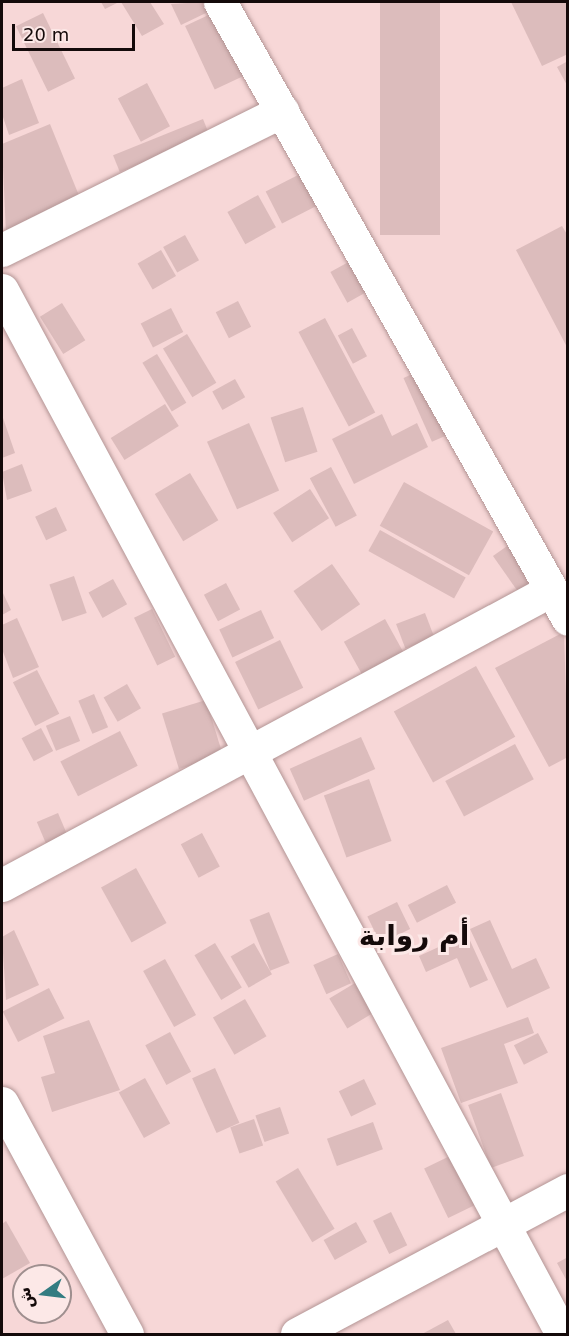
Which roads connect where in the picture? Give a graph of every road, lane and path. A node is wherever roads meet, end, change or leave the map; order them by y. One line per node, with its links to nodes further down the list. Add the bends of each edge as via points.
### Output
1 (220, 2): 2 (street)
2 (282, 111): 3 (street); 5 (street)
3 (2, 250)
4 (2, 290): 7 (street)
5 (551, 590): 6 (street); 7 (street)
6 (567, 619)
7 (251, 751): 8 (street); 11 (street)
8 (2, 885)
9 (2, 1103): 12 (street)
10 (567, 1190): 11 (street)
11 (505, 1223): 13 (street); 14 (street)
12 (127, 1335)
13 (297, 1335)
14 (562, 1335)

